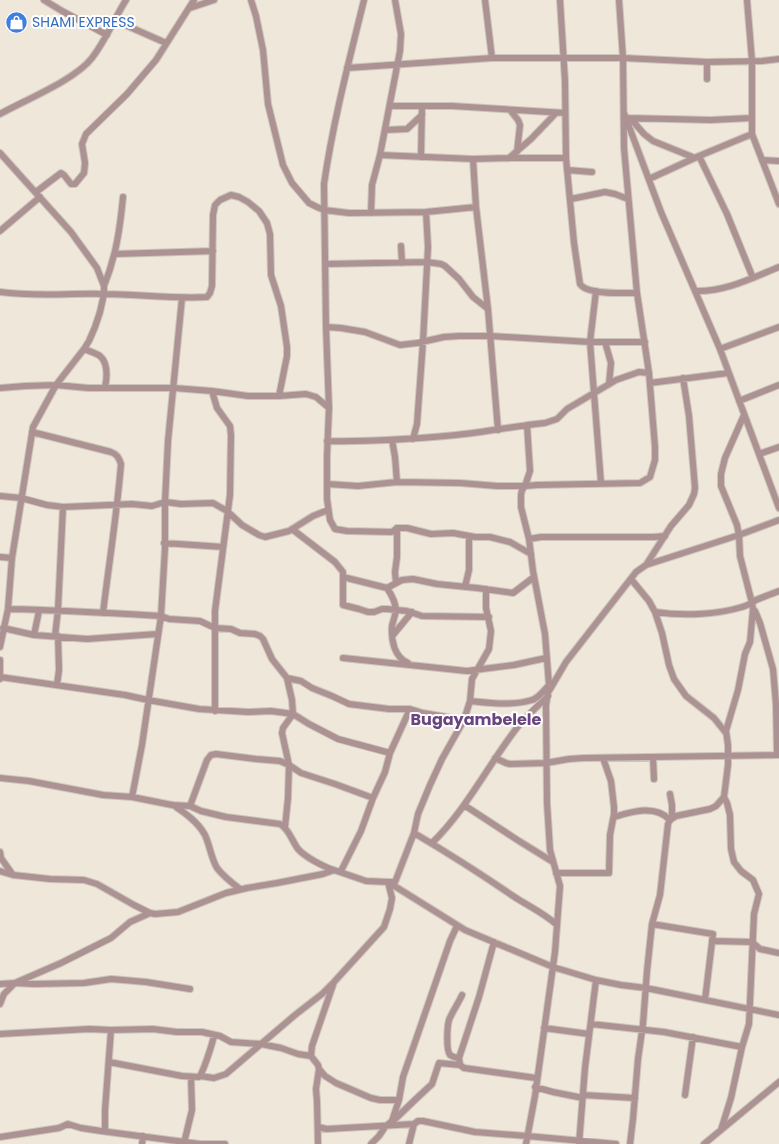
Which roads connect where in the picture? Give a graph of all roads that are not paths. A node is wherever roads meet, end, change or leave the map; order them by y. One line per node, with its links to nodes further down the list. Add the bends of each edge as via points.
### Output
1 (44, 0): 14 (street)
2 (126, 0): 13 (street)
3 (194, 0): 12 (street)
4 (214, 0): 12 (street)
5 (251, 0): 56 (street, via 262,50 268,104 283,165 288,176 309,203)
6 (364, 0): 23 (street)
7 (395, 0): 22 (street, via 401,34)
8 (485, 0): 17 (street)
9 (560, 0): 16 (street)
10 (620, 0): 18 (street)
11 (747, 0): 20 (street)
12 (190, 8): 15 (street)
13 (114, 20): 14 (street); 15 (street)
14 (107, 35): 31 (street, via 91,59 79,70)
15 (166, 43): 50 (street, via 156,60 127,94 86,134 82,144 85,167 81,178 72,184 61,173)
16 (563, 57): 17 (street); 18 (street); 30 (street)
17 (492, 58): 22 (street)
18 (623, 58): 21 (street); 28 (street)
19 (779, 59): 20 (street)
20 (752, 61): 21 (street); 34 (street)
21 (708, 62): 24 (street)
22 (398, 65): 23 (street); 25 (street)
23 (347, 68): 56 (street, via 324,184)
24 (707, 79)
25 (390, 106): 26 (street); 35 (street)
26 (422, 106): 27 (street); 32 (street)
27 (510, 110): 29 (street); 37 (street, via 520,125)
28 (623, 112): 33 (street); 53 (street)
29 (556, 113): 30 (street); 37 (street)
30 (565, 113): 43 (street)
31 (0, 114)
32 (422, 115): 35 (street, via 406,129); 40 (street)
33 (629, 118): 34 (street); 41 (street, via 653,141); 49 (street)
34 (751, 118): 36 (street)
35 (385, 130): 39 (street)
36 (752, 134): 41 (street); 45 (street)
37 (517, 152): 42 (street)
38 (0, 153): 50 (street)
39 (380, 155): 40 (street); 58 (street, via 372,185)
40 (421, 157): 44 (street)
41 (697, 157): 49 (street); 67 (street, via 727,214)
42 (509, 158): 43 (street); 44 (street)
43 (566, 158): 47 (street)
44 (473, 159): 55 (street)
45 (762, 160): 46 (street); 54 (street)
46 (779, 161)
47 (567, 170): 48 (street); 52 (street)
48 (592, 172)
49 (649, 179): 70 (street)
50 (38, 195): 59 (street); 68 (street, via 84,249 97,268)
51 (123, 197): 62 (street)
52 (571, 199): 53 (street, via 607,192); 69 (street, via 574,243 581,285 585,289)
53 (628, 199): 72 (street)
54 (779, 204)
55 (476, 207): 57 (street); 75 (street)
56 (324, 210): 58 (street); 64 (street)
57 (426, 212): 58 (street); 63 (street)
58 (371, 213)
59 (0, 231)
60 (402, 246): 65 (street)
61 (213, 251): 62 (street); 74 (street, via 210,293 207,297); 97 (street, via 213,215 215,205 220,200 231,195 239,197 259,211 268,229 271,275 281,306 287,347)
62 (115, 254): 68 (street)
63 (427, 262): 65 (street); 75 (street, via 445,266 459,278 473,297); 79 (street)
64 (326, 264): 65 (street); 76 (street)
65 (402, 264)
66 (779, 267): 67 (street)
67 (753, 278): 70 (street, via 722,289)
68 (104, 286): 73 (street)
69 (596, 291): 72 (street); 80 (street)
70 (695, 291): 84 (street)
71 (0, 292): 73 (street, via 38,295)
72 (637, 293): 82 (street)
73 (104, 294): 74 (street); 83 (street, via 95,326)
74 (182, 298): 94 (street)
75 (488, 309): 78 (street)
76 (326, 327): 79 (street, via 365,332 400,345); 99 (street)
77 (779, 327): 84 (street)
78 (490, 336): 79 (street, via 444,337); 80 (street); 102 (street)
79 (423, 342): 104 (street, via 417,424)
80 (590, 342): 81 (street); 96 (street)
81 (605, 342): 82 (street); 89 (street, via 611,363)
82 (645, 342): 85 (street)
83 (84, 349): 90 (street); 93 (street, via 99,355 102,359 106,372)
84 (720, 349): 86 (street)
85 (649, 373): 88 (street); 89 (street, via 639,372)
86 (728, 373): 87 (street); 98 (street)
87 (683, 378): 88 (street); 126 (street, via 695,488 689,505)
88 (650, 383): 110 (street, via 655,446 655,460 650,477 640,483)
89 (609, 384): 96 (street)
90 (56, 385): 92 (street); 93 (street); 103 (street)
91 (779, 385): 98 (street)
92 (0, 388)
93 (105, 388): 94 (street)
94 (174, 388): 95 (street); 115 (street)
95 (212, 391): 97 (street, via 248,396); 120 (street, via 217,408 231,428 230,495)
96 (594, 393): 101 (street, via 567,408 553,421); 110 (street)
97 (278, 396): 99 (street, via 312,395)
98 (739, 401): 100 (street)
99 (329, 408): 106 (street)
100 (744, 415): 108 (street); 124 (street, via 724,458 721,474 721,486)
101 (526, 425): 102 (street); 112 (street, via 530,471)
102 (498, 430): 104 (street)
103 (32, 432): 114 (street); 116 (street, via 116,454 121,464)
104 (413, 439): 105 (street)
105 (392, 440): 106 (street); 109 (street)
106 (327, 441): 111 (street)
107 (779, 447): 108 (street)
108 (759, 454): 118 (street)
109 (396, 482): 111 (street, via 358,486); 112 (street)
110 (601, 483): 112 (street)
111 (327, 484): 119 (street)
112 (525, 486): 127 (street, via 521,495)
113 (0, 496): 114 (street)
114 (21, 498): 117 (street); 132 (street)
115 (165, 502): 116 (street, via 152,506); 120 (street, via 213,503); 128 (street)
116 (118, 505): 117 (street); 149 (street)
117 (63, 507): 146 (street)
118 (779, 508)
119 (328, 510): 122 (street, via 332,525 338,530 384,533); 123 (street)
120 (227, 511): 123 (street, via 242,525 265,538); 129 (street)
121 (779, 520): 124 (street)
122 (397, 528): 125 (street, via 430,534 454,533); 137 (street)
123 (292, 529): 134 (street, via 335,562)
124 (739, 535): 133 (street); 142 (street, via 740,560)
125 (469, 536): 130 (street, via 510,542); 138 (street, via 469,570)
126 (665, 536): 127 (street); 133 (street)
127 (529, 539): 130 (street)
128 (164, 543): 129 (street); 150 (street)
129 (223, 548): 153 (street, via 214,611)
130 (531, 554): 135 (street)
131 (0, 557): 132 (street)
132 (12, 558): 143 (street)
133 (646, 565): 136 (street)
134 (343, 577): 139 (street); 144 (street, via 342,605 368,612)
135 (534, 577): 140 (street, via 513,593); 160 (street, via 545,634)
136 (631, 579): 148 (street); 168 (street, via 566,662)
137 (396, 583): 138 (street, via 413,578); 139 (street)
138 (465, 587): 140 (street)
139 (388, 588): 144 (street)
140 (486, 589): 151 (street, via 486,608)
141 (779, 591): 142 (street)
142 (752, 606): 148 (street, via 707,613); 175 (street, via 750,642); 178 (street, via 760,623 773,669)
143 (8, 609): 145 (street); 152 (street)
144 (396, 609): 147 (street); 156 (street)
145 (39, 610): 146 (street); 155 (street)
146 (58, 610): 149 (street); 157 (street)
147 (412, 612): 151 (street, via 434,617); 156 (street)
148 (655, 612): 175 (street, via 674,679 686,696 714,718)
149 (103, 613): 150 (street)
150 (160, 616): 153 (street, via 200,621); 154 (street)
151 (489, 617): 163 (street, via 489,649)
152 (3, 628): 155 (street); 158 (street)
153 (215, 628): 165 (street, via 260,636 272,659); 172 (street)
154 (157, 634): 157 (street, via 96,639); 169 (street)
155 (34, 635): 157 (street)
156 (393, 635): 162 (street, via 396,653)
157 (56, 636): 166 (street, via 59,670)
158 (0, 647)
159 (343, 658): 162 (street)
160 (546, 658): 163 (street); 167 (street)
161 (0, 660): 164 (street)
162 (412, 665): 163 (street, via 454,671)
163 (476, 671): 170 (street)
164 (0, 678): 166 (street)
165 (287, 678): 171 (street, via 301,681 349,704); 173 (street)
166 (57, 685): 169 (street)
167 (548, 685): 168 (street); 170 (street, via 532,700 504,703)
168 (548, 694): 180 (street, via 517,728); 182 (street)
169 (148, 700): 172 (street); 188 (street)
170 (470, 701): 174 (street)
171 (410, 709): 174 (street); 176 (street)
172 (215, 710): 173 (street)
173 (293, 714): 176 (street, via 338,739); 183 (street, via 282,733)
174 (464, 720): 196 (street, via 430,785 418,814)
175 (726, 733): 177 (street)
176 (390, 753): 189 (street, via 385,772)
177 (728, 755): 178 (street); 179 (street); 187 (street)
178 (778, 755)
179 (653, 757): 181 (street); 185 (street)
180 (495, 758): 182 (street, via 510,764); 191 (street)
181 (603, 758): 182 (street); 193 (street, via 611,781)
182 (546, 763): 199 (street, via 550,850)
183 (289, 765): 189 (street, via 301,773); 192 (street, via 280,761 211,755); 195 (street)
184 (0, 778): 188 (street, via 103,795)
185 (654, 779)
186 (670, 794): 194 (street)
187 (724, 796): 194 (street, via 710,809); 213 (street, via 730,815 734,862 753,880 759,894 754,914)
188 (132, 797): 190 (street)
189 (373, 798): 202 (street, via 362,831)
190 (172, 805): 192 (street); 206 (street, via 187,814 198,826 205,835 222,874)
191 (464, 805): 197 (street); 199 (street)
192 (190, 806): 195 (street, via 201,811 245,820 277,823)
193 (614, 817): 194 (street, via 647,810); 203 (street, via 610,835 609,873)
194 (671, 819): 208 (street, via 660,895)
195 (285, 827): 200 (street, via 300,852)
196 (414, 834): 197 (street); 205 (street, via 395,882)
197 (432, 843): 209 (street, via 540,911)
198 (0, 852): 204 (street, via 1,858)
199 (553, 862): 203 (street)
200 (334, 870): 202 (street); 206 (street, via 306,878)
201 (0, 871): 204 (street)
202 (341, 871): 205 (street, via 366,881)
203 (556, 873): 209 (street, via 560,886)
204 (13, 875): 207 (street, via 84,880 97,884)
205 (388, 882): 210 (street); 217 (street, via 392,898 382,929)
206 (240, 889): 207 (street, via 178,912)
207 (150, 913): 218 (street, via 130,922 111,938)
208 (652, 924): 212 (street, via 713,934); 221 (street)
209 (557, 925): 215 (street)
210 (457, 926): 211 (street); 250 (street, via 403,1077)
211 (494, 942): 215 (street); 238 (street)
212 (712, 942): 213 (street); 223 (street)
213 (752, 942): 214 (street, via 760,949); 225 (street)
214 (779, 953)
215 (553, 967): 216 (street); 228 (street)
216 (596, 980): 221 (street); 227 (street)
217 (334, 982): 235 (street); 237 (street, via 312,1046)
218 (15, 983): 219 (street); 220 (street, via 123,980); 224 (street, via 4,994)
219 (0, 984)
220 (190, 988)
221 (646, 988): 223 (street); 229 (street)
222 (462, 995): 238 (street, via 449,1020 448,1032 449,1053 454,1058)
223 (705, 1000): 225 (street)
224 (0, 1004)
225 (750, 1009): 226 (street); 236 (street, via 749,1024)
226 (779, 1015)
227 (590, 1024): 229 (street); 233 (street)
228 (544, 1028): 233 (street); 244 (street)
229 (642, 1028): 234 (street); 249 (street)
230 (111, 1030): 231 (street); 232 (street, via 154,1029); 239 (street)
231 (0, 1034)
232 (214, 1034): 235 (street, via 231,1042); 242 (street)
233 (589, 1034): 248 (street)
234 (693, 1037): 236 (street); 247 (street)
235 (261, 1044): 237 (street); 242 (street, via 226,1074 214,1078)
236 (742, 1047): 255 (street, via 731,1098)
237 (311, 1056): 241 (street)
238 (459, 1058): 240 (street)
239 (109, 1062): 243 (street); 256 (street)
240 (460, 1065): 244 (street, via 464,1068); 251 (street, via 442,1062 439,1064 432,1084)
241 (319, 1069): 250 (street, via 325,1076 371,1098); 254 (street, via 316,1089)
242 (200, 1076): 243 (street)
243 (191, 1077): 260 (street, via 192,1110)
244 (536, 1078): 246 (street)
245 (779, 1082): 255 (street)
246 (536, 1087): 248 (street, via 546,1091); 258 (street)
247 (685, 1095)
248 (583, 1096): 249 (street); 261 (street)
249 (635, 1098): 270 (street)
250 (399, 1100): 251 (street)
251 (391, 1122): 253 (street)
252 (414, 1124): 253 (street); 258 (street, via 423,1121 475,1132); 267 (street)
253 (385, 1126): 254 (street, via 327,1129); 266 (street)
254 (318, 1127): 265 (street)
255 (720, 1130): 271 (street)
256 (105, 1131): 257 (street); 259 (street, via 68,1124 59,1128)
257 (143, 1136): 260 (street); 262 (street)
258 (527, 1136): 261 (street); 268 (street)
259 (0, 1137)
260 (186, 1142): 263 (street)
261 (579, 1142): 269 (street)
262 (142, 1144)
263 (201, 1144): 264 (street)
264 (225, 1144)
265 (318, 1144)
266 (371, 1144)
267 (409, 1144)
268 (526, 1144)
269 (616, 1144)
270 (630, 1144)
271 (704, 1144)

